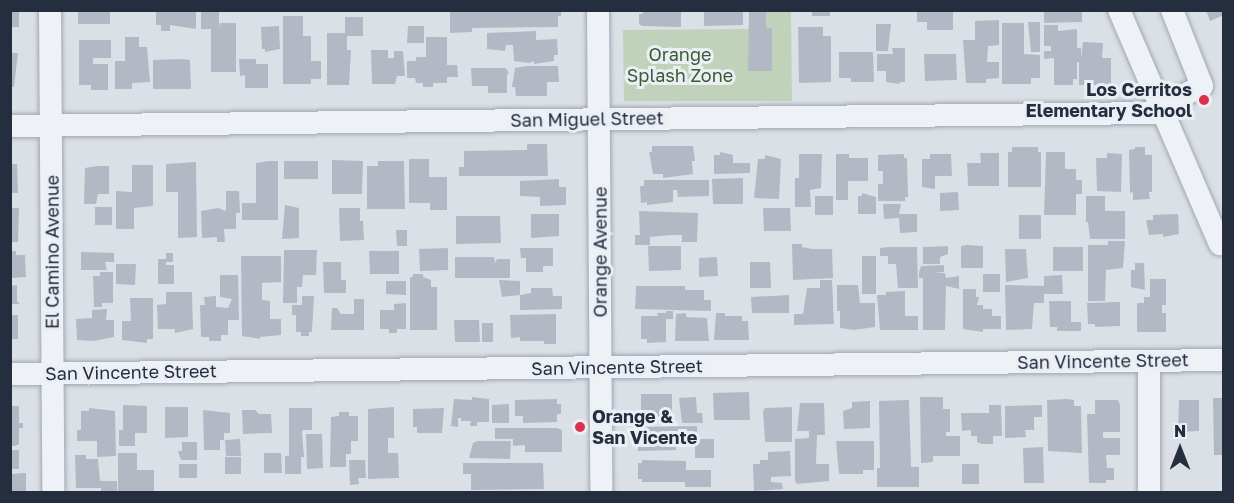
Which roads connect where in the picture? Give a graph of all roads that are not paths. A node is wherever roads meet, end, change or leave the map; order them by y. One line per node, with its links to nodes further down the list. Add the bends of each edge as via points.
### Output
1 (50, 10): 7 (street, El Camino Avenue)
2 (598, 10): 6 (street, Orange Avenue)
3 (1119, 10): 5 (street)
4 (1172, 10): 5 (street, via 1202,86)
5 (1162, 110): 6 (street, San Miguel Street); 9 (street)
6 (599, 119): 7 (street, San Miguel Street); 12 (street, Orange Avenue)
7 (51, 125): 8 (street, San Miguel Street); 13 (street, El Camino Avenue)
8 (10, 126)
9 (1220, 244)
10 (1224, 360): 11 (street, San Vincente Street)
11 (1149, 361): 12 (street, San Vincente Street); 17 (street)
12 (600, 367): 13 (street, San Vincente Street); 16 (street, Orange Avenue)
13 (52, 373): 14 (street, San Vincente Street); 15 (street, El Camino Avenue)
14 (10, 374)
15 (53, 492)
16 (601, 492)
17 (1149, 492)

